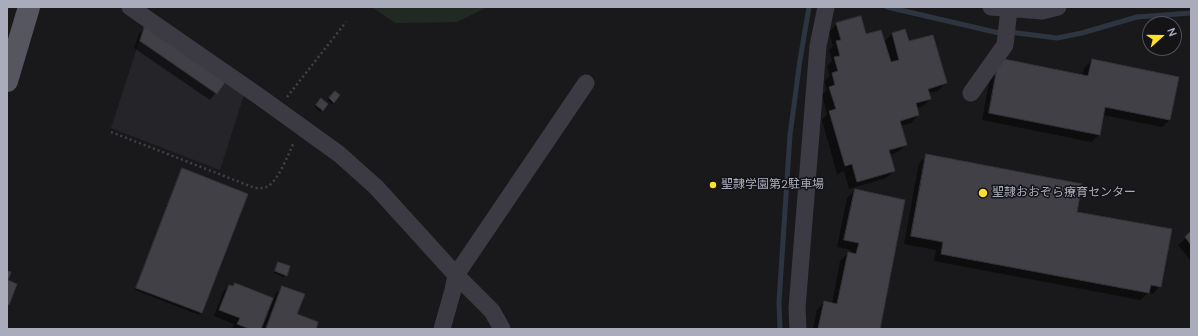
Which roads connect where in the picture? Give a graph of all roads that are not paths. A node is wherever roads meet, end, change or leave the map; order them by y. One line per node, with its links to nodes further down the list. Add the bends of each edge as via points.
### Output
1 (29, 7): 7 (main road)
2 (130, 7): 10 (street, via 339,154 376,187)
3 (991, 7): 6 (street)
4 (1058, 7): 6 (street)
5 (825, 12): 13 (street, via 818,46 797,308)
6 (1008, 15): 9 (street, via 1005,45)
7 (7, 81)
8 (586, 83): 10 (street)
9 (971, 93)
10 (456, 275): 11 (street); 12 (street, via 492,311)
11 (442, 329)
12 (502, 329)
13 (798, 329)

